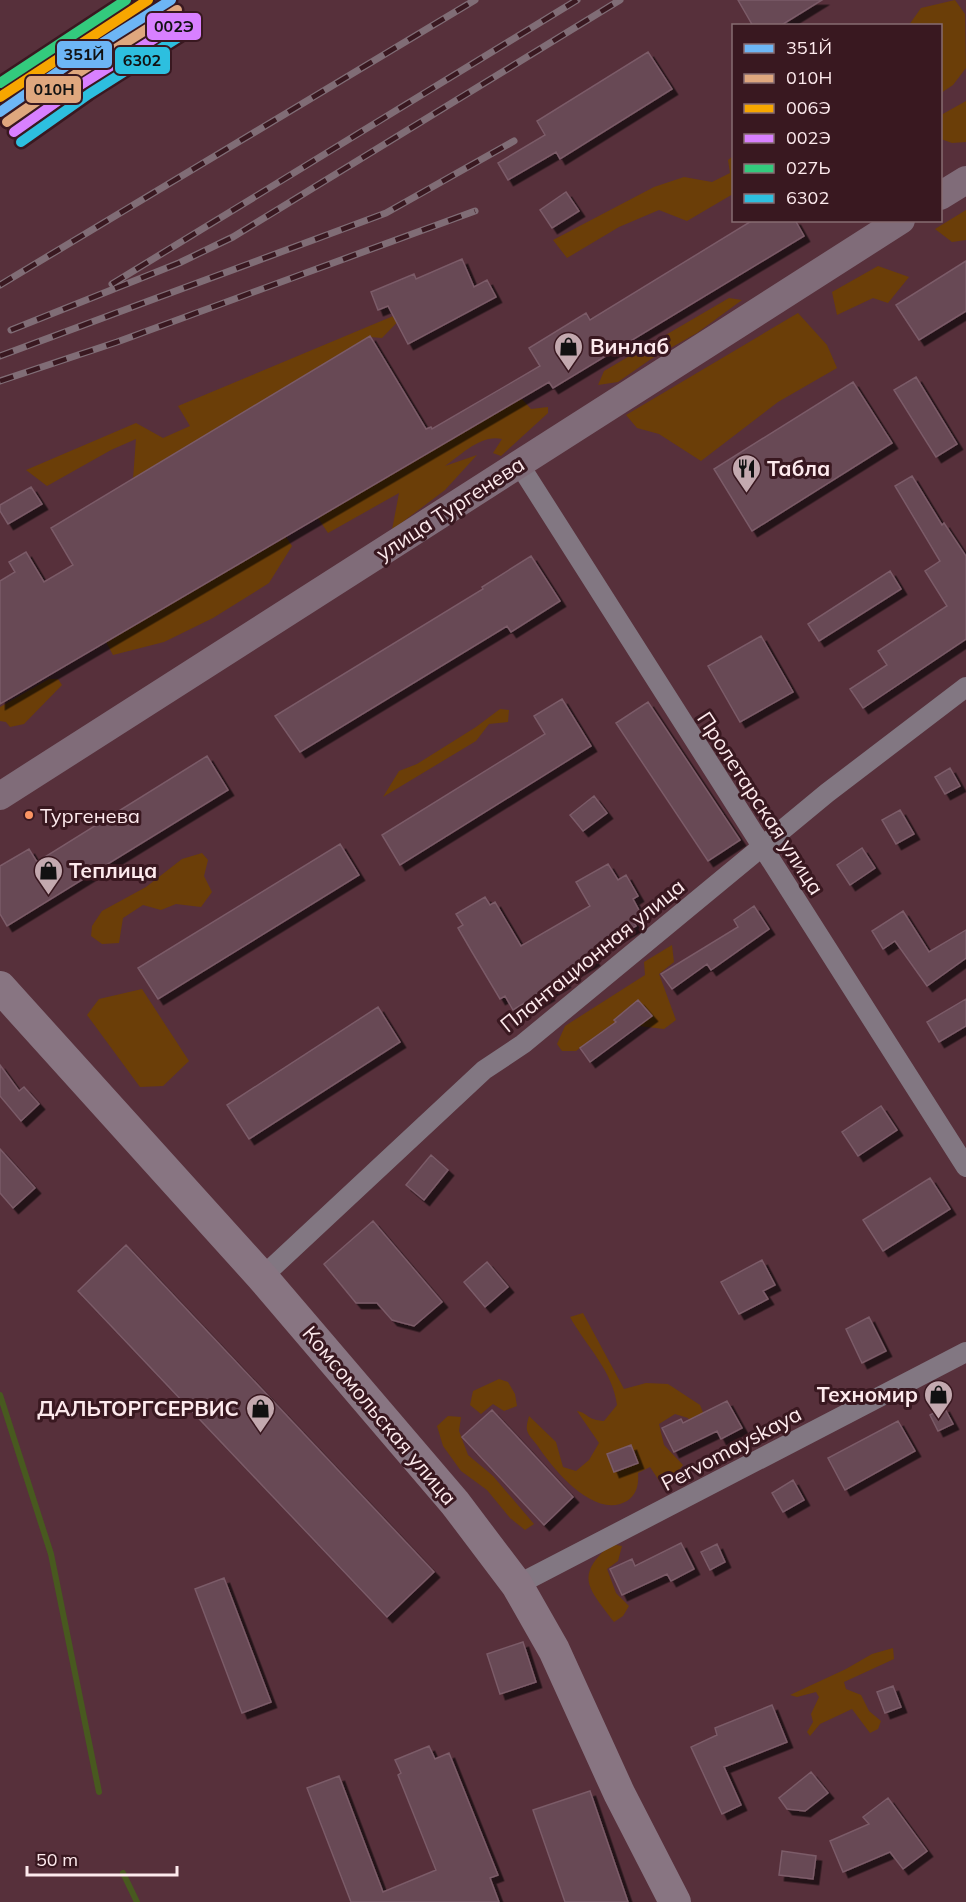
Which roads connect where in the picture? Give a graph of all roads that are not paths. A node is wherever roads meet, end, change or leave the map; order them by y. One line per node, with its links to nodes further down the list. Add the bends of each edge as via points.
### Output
1 (966, 180): 2 (main road)
2 (942, 195)
3 (898, 222): 4 (main road, улица Тургенева)
4 (519, 464): 6 (main road, улица Тургенева); 7 (street, Пролетарская улица)
5 (966, 687): 7 (street, Плантационная улица)
6 (0, 796)
7 (761, 848): 9 (street, Пролетарская улица); 10 (street, Плантационная улица, via 524,1044 484,1070)
8 (0, 987): 10 (main road, Комсомольская улица)
9 (966, 1167)
10 (262, 1277): 12 (main road, Комсомольская улица, via 455,1503)
11 (966, 1352): 12 (street, Pervomayskaya)
12 (517, 1585): 13 (main road, Комсомольская улица, via 554,1650 619,1793)
13 (675, 1902)

